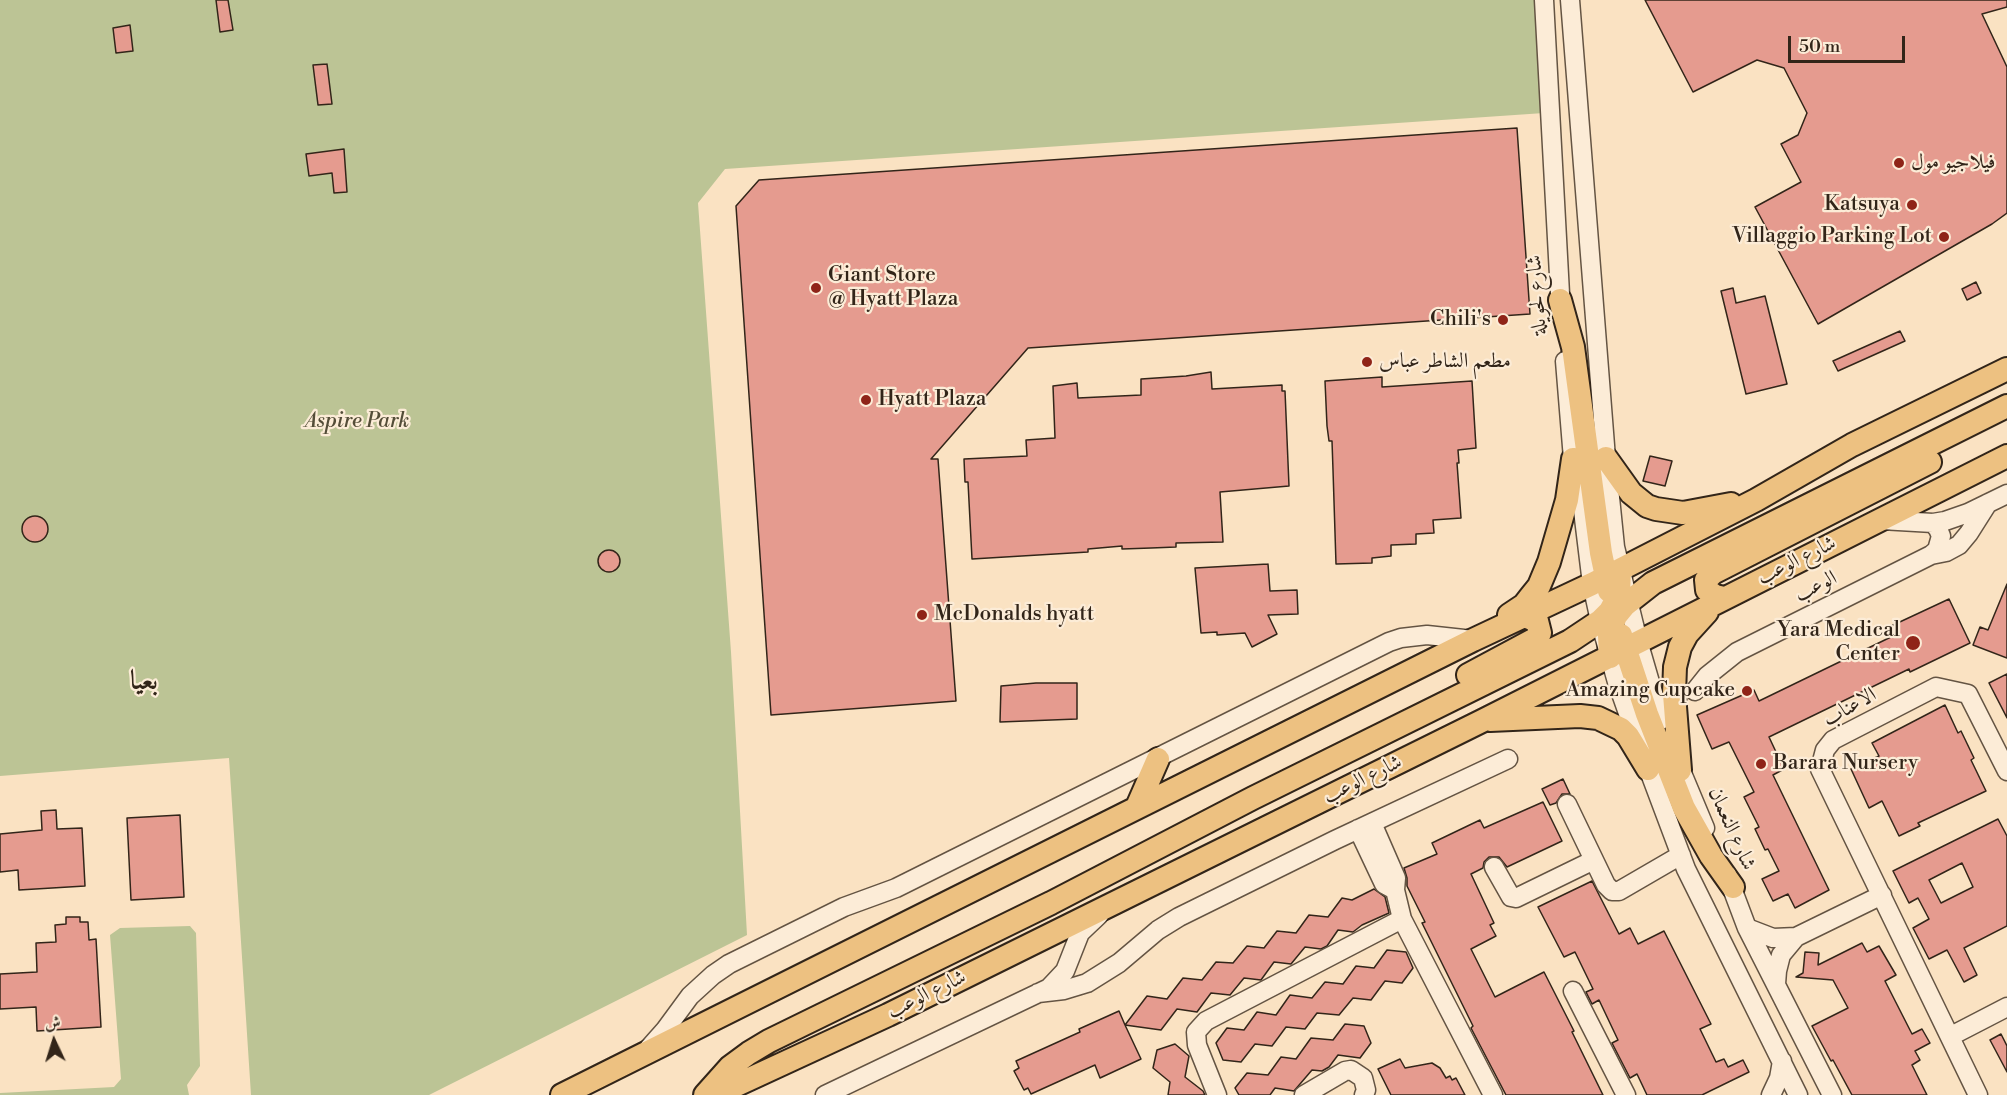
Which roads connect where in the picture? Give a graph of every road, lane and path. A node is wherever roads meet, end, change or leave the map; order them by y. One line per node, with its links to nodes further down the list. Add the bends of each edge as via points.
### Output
1 (1571, 5): 2 (street); 8 (street)
2 (1544, 6): 3 (street, شارع لحويلة)
3 (1560, 300): 9 (street, شارع لحويلة); 16 (main road, via 1573,347)
4 (2007, 369): 11 (main road, via 1852,445)
5 (2007, 406): 6 (main road)
6 (1973, 423): 17 (main road, via 1952,446 1925,464 1713,573 1706,580 1707,590); 18 (main road, via 1653,583)
7 (2007, 456): 13 (main road, شارع الوعب)
8 (1606, 458): 11 (main road, via 1631,494 1656,509 1692,512); 16 (street, via 1615,547)
9 (1573, 459): 16 (street, شارع لحويلة); 20 (main road, via 1561,520 1539,586 1524,605)
10 (2007, 494): 12 (street)
11 (1756, 500): 16 (main road)
12 (1988, 503): 14 (street, via 1956,518); 15 (street, الوعب, via 1959,545)
13 (1881, 520): 14 (street); 17 (main road, شارع الوعب)
14 (1933, 523): 15 (street, via 1941,536)
15 (1931, 555): 22 (street, الوعب, via 1737,652)
16 (1606, 577): 18 (street); 18 (main road, via 1602,593); 19 (main road)
17 (1724, 597): 21 (main road, شارع الوعب); 27 (main road, via 1687,634 1677,656 1674,688)
18 (1614, 612): 21 (main road); 37 (main road, via 1557,648 1252,798)
19 (1525, 616): 20 (main road); 37 (main road, via 1537,621 1539,627 1540,633 1532,642 1095,863)
20 (1473, 640): 24 (street, via 1428,635 1389,642); 30 (main road)
21 (1624, 648): 23 (main road, شارع الوعب); 26 (street); 27 (street, شارع النعمان, via 1656,707); 35 (main road, via 1684,808)
22 (1695, 691)
23 (1482, 721): 26 (main road, via 1598,718 1628,736); 38 (main road, شارع الوعب)
24 (1158, 759): 30 (main road); 49 (street, via 896,888 844,907 729,964 699,986 660,1036)
25 (1508, 759): 31 (street)
26 (1648, 769): 32 (street)
27 (1680, 770): 35 (street, شارع النعمان)
28 (2007, 771): 36 (street, الاعناب, via 1968,694 1936,687 1833,740 1825,750 1820,769)
29 (1567, 804): 33 (street)
30 (1137, 807): 49 (main road)
31 (1365, 826): 39 (street, via 1396,878); 43 (street, via 1179,917)
32 (1681, 855): 33 (street, via 1619,891 1606,885); 50 (street)
33 (1594, 860): 34 (street, via 1520,898 1511,897)
34 (1494, 867)
35 (1733, 888): 40 (street, شارع النعمان)
36 (1882, 895): 41 (street); 48 (street, الاعناب)
37 (1051, 903): 52 (main road, via 759,1047 730,1067)
38 (1111, 904): 42 (street, via 1080,933); 53 (main road, شارع الوعب, via 888,1015)
39 (1402, 919): 55 (street, via 1206,1021 1196,1032 1197,1045); 58 (street)
40 (1747, 928): 41 (street, via 1773,938); 44 (street, شارع النعمان)
41 (1796, 937): 44 (street, via 1781,956)
42 (1069, 960): 43 (street, via 1083,972); 46 (street, via 1058,980)
43 (1108, 971): 46 (street, via 1076,987)
44 (1776, 984): 62 (street, شارع النعمان)
45 (1573, 991): 59 (street)
46 (1038, 993): 54 (street)
47 (2007, 1007): 48 (street)
48 (1951, 1036): 63 (street, الاعناب)
49 (631, 1062): 51 (main road)
50 (1782, 1062): 60 (street); 61 (street)
51 (562, 1095)
52 (705, 1095)
53 (715, 1095)
54 (825, 1095)
55 (1217, 1095)
56 (1304, 1095): 57 (street, via 1351,1070 1363,1078)
57 (1364, 1095)
58 (1493, 1095)
59 (1626, 1095)
60 (1771, 1095)
61 (1798, 1095)
62 (1832, 1095)
63 (1978, 1095)

